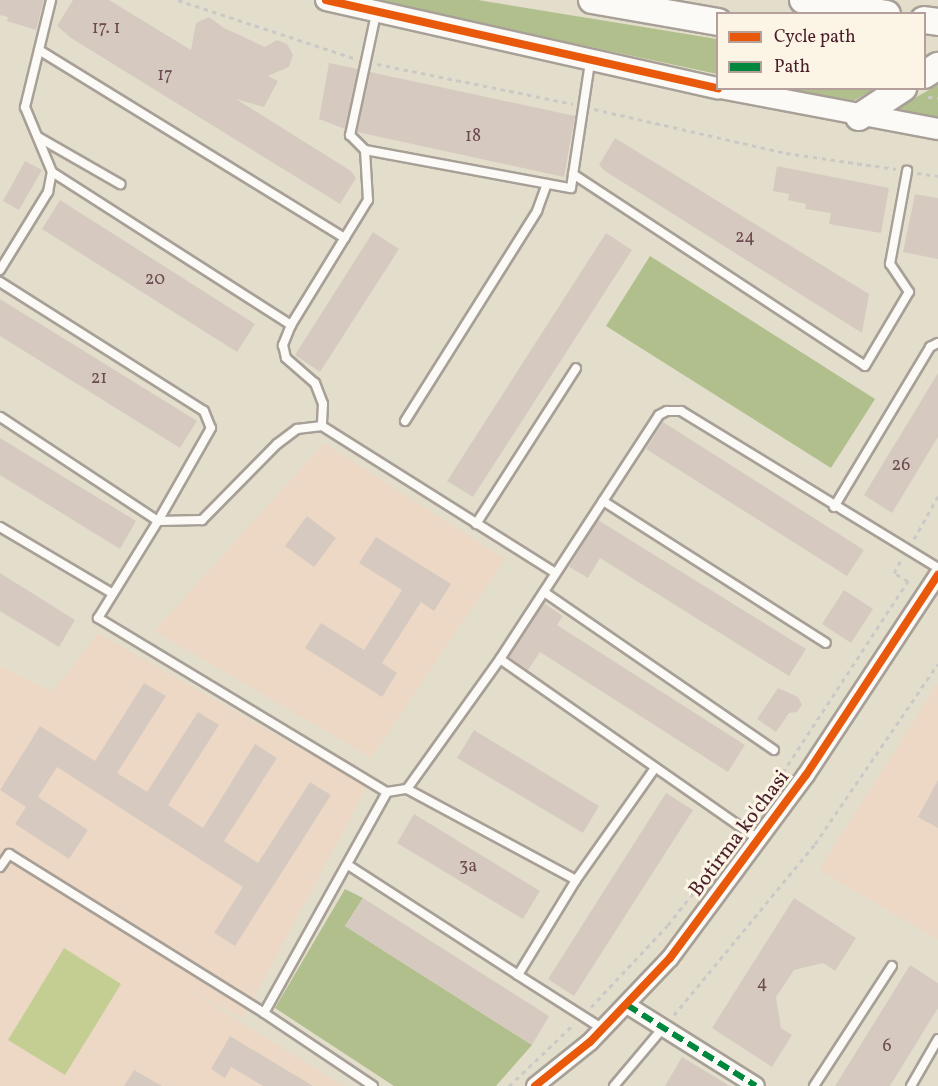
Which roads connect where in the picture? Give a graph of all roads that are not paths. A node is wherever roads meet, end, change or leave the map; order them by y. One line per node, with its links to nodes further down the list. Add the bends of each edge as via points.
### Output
1 (51, 0): 8 (lane)
2 (326, 0): 6 (street)
3 (592, 0): 7 (main road)
4 (803, 0): 5 (main road)
5 (875, 12)
6 (376, 14): 9 (street); 16 (lane, via 350,135)
7 (716, 22)
8 (39, 50): 15 (lane, via 26,107); 22 (lane)
9 (590, 62): 10 (street); 19 (lane)
10 (716, 87)
11 (729, 90): 13 (street)
12 (900, 90): 13 (main road)
13 (859, 117): 14 (street)
14 (938, 129)
15 (38, 137): 18 (lane); 20 (lane)
16 (365, 150): 21 (lane); 22 (lane, via 368,200)
17 (907, 171): 19 (lane, via 890,264 909,292 865,366)
18 (52, 172): 23 (lane, via 48,192); 25 (lane)
19 (573, 174): 21 (lane, via 572,188)
20 (120, 184)
21 (548, 184): 29 (lane, via 537,211)
22 (345, 238): 25 (lane)
23 (0, 270)
24 (0, 282): 33 (lane, via 204,411 210,420 211,428)
25 (291, 325): 30 (lane, via 283,345 286,358 315,383 323,404)
26 (938, 343): 32 (lane, via 930,347)
27 (576, 368): 34 (lane)
28 (0, 417): 33 (lane)
29 (405, 421)
30 (322, 426): 33 (lane, via 297,429 277,444 202,520); 34 (lane)
31 (603, 501): 32 (lane, via 659,416 681,411); 37 (lane); 41 (lane)
32 (834, 507): 36 (lane)
33 (158, 521): 39 (lane)
34 (476, 524): 37 (lane)
35 (0, 527): 39 (lane)
36 (938, 568)
37 (555, 573): 40 (lane)
38 (938, 575): 47 (street, Botirma ko'chasi, via 853,708)
39 (110, 592): 46 (lane, via 98,618)
40 (544, 592): 42 (lane); 43 (lane)
41 (826, 643)
42 (500, 659): 44 (lane); 45 (lane)
43 (774, 750)
44 (655, 768): 47 (lane); 50 (lane)
45 (407, 789): 46 (lane); 50 (lane)
46 (387, 792): 48 (lane)
47 (759, 840): 53 (street, Botirma ko'chasi, via 670,958)
48 (348, 865): 52 (lane); 54 (lane)
49 (0, 867): 54 (lane, via 9,854)
50 (576, 880): 52 (lane)
51 (892, 966): 62 (lane)
52 (518, 975): 56 (lane)
53 (627, 1005): 55 (street); 56 (street, Botirma ko'chasi)
54 (264, 1013): 59 (lane)
55 (663, 1028): 58 (lane); 61 (street)
56 (604, 1029): 60 (street, Botirma ko'chasi)
57 (938, 1039): 63 (lane)
58 (617, 1085)
59 (373, 1086)
60 (535, 1086)
61 (756, 1086)
62 (814, 1086)
63 (911, 1086)

